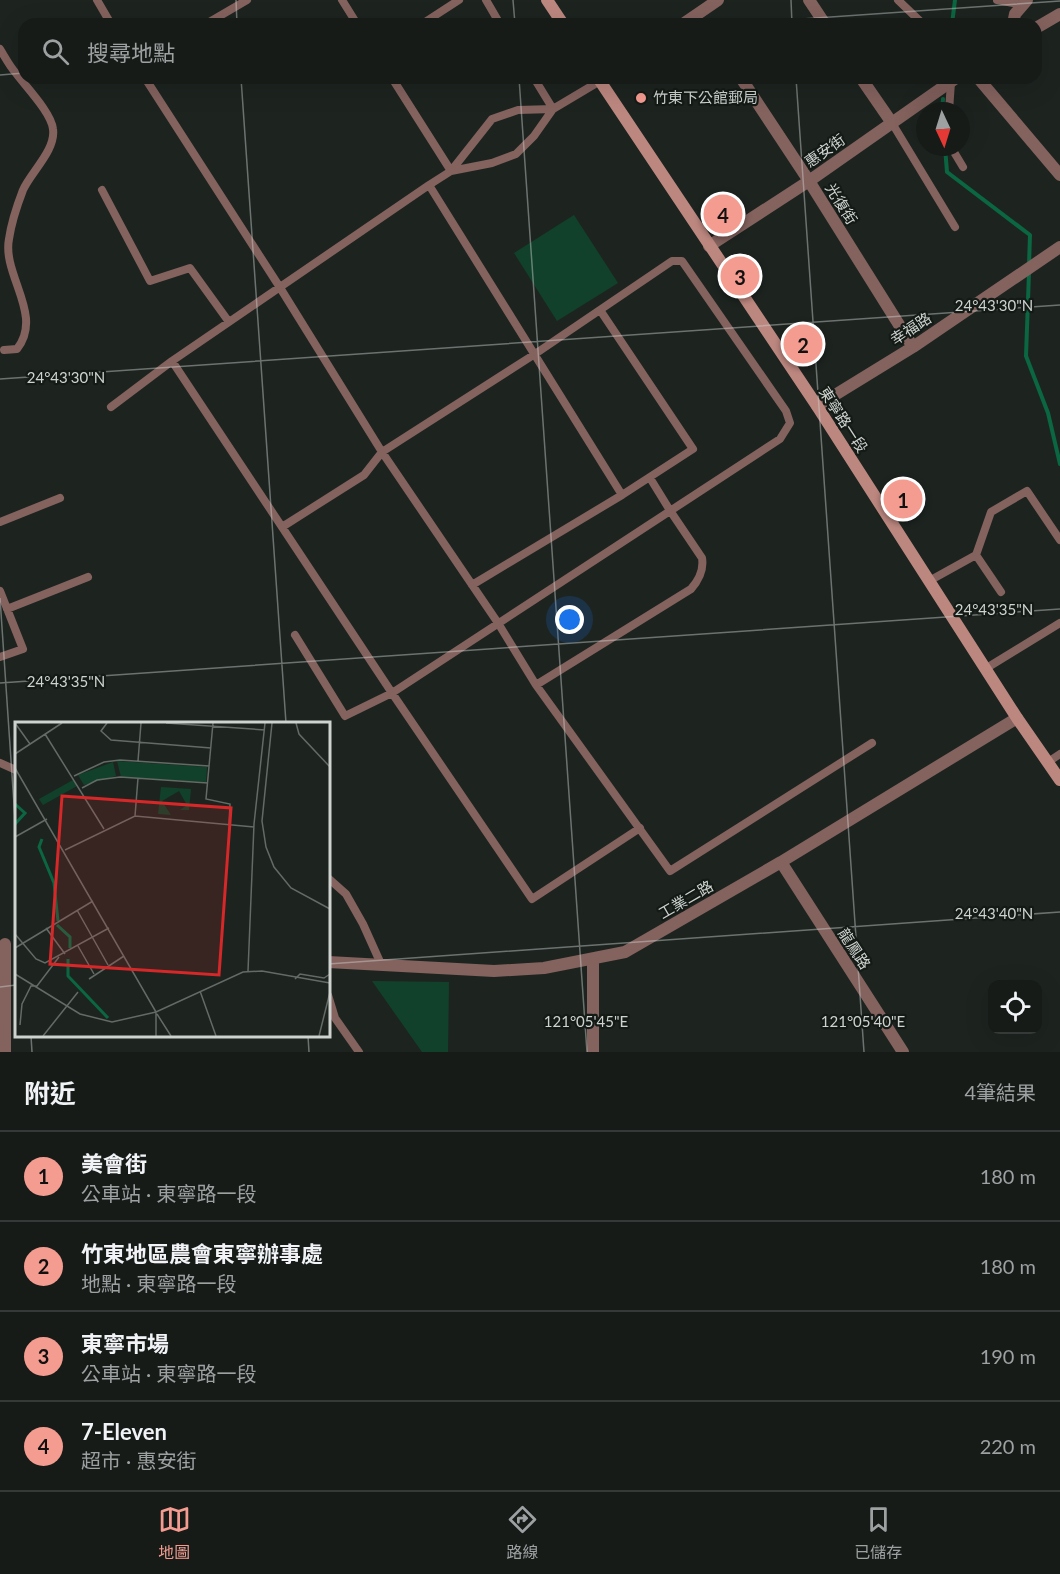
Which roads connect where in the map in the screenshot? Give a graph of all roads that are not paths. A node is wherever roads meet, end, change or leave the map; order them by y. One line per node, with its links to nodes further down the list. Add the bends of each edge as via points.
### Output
1 (97, 0): 13 (lane)
2 (247, 0): 14 (lane)
3 (342, 0): 15 (lane)
4 (459, 0): 16 (lane)
5 (486, 0): 17 (lane)
6 (547, 0): 18 (main road)
7 (718, 0): 19 (street)
8 (809, 0): 20 (street)
9 (898, 0): 21 (lane)
10 (997, 0): 11 (lane)
11 (1025, 2): 22 (street)
12 (1060, 14): 23 (street)
13 (108, 18)
14 (216, 18)
15 (353, 18)
16 (431, 18)
17 (497, 18)
18 (559, 18)
19 (703, 18)
20 (821, 18)
21 (917, 18)
22 (1014, 18)
23 (1042, 24)
24 (0, 49): 25 (lane)
25 (18, 77)
26 (23, 84): 54 (lane, via 53,128 48,150 24,189 9,238 8,251 26,311 26,330 25,340 17,349)
27 (149, 84): 50 (lane)
28 (396, 84): 42 (lane)
29 (538, 84): 38 (lane)
30 (593, 84): 38 (lane)
31 (604, 84): 48 (main road, 東寧路一段)
32 (745, 84): 44 (street, 光復街)
33 (865, 84): 39 (street)
34 (948, 84): 39 (street, 惠安街)
35 (953, 84): 37 (lane)
36 (983, 84): 43 (street)
37 (950, 102)
38 (553, 109): 42 (lane, via 516,154); 42 (lane, via 518,110 492,119)
39 (892, 123): 44 (street, 惠安街); 47 (lane)
40 (956, 156): 41 (lane)
41 (963, 167)
42 (452, 171): 45 (lane)
43 (1060, 174)
44 (809, 181): 48 (street, 惠安街); 53 (street, 光復街)
45 (429, 185): 50 (lane); 55 (lane)
46 (102, 190): 52 (lane, via 150,281 190,268)
47 (955, 227)
48 (710, 246): 57 (main road, 東寧路一段)
49 (1060, 247): 53 (street, 幸福路)
50 (279, 286): 52 (lane); 59 (lane)
51 (600, 310): 55 (lane); 60 (lane, via 693,449); 63 (lane, via 672,261 682,261 786,411 790,423 780,439)
52 (229, 322): 56 (lane)
53 (913, 347): 57 (street, 幸福路)
54 (4, 350)
55 (535, 354): 59 (lane); 61 (lane)
56 (172, 361): 58 (lane); 65 (lane)
57 (817, 406): 69 (main road, 東寧路一段)
58 (111, 407)
59 (382, 452): 65 (lane, via 364,475); 70 (lane)
60 (650, 478): 61 (lane); 63 (lane)
61 (622, 495): 70 (lane)
62 (60, 498): 64 (lane)
63 (671, 512): 74 (lane); 79 (lane, via 702,558 698,582)
64 (0, 522)
65 (282, 527): 80 (lane)
66 (1060, 540): 67 (lane, via 1027,491 991,512)
67 (976, 555): 69 (lane); 72 (lane)
68 (88, 577): 73 (lane)
69 (929, 581): 78 (main road, 東寧路一段)
70 (472, 585): 74 (lane)
71 (0, 591): 73 (lane)
72 (1001, 592)
73 (7, 609): 77 (lane, via 23,649)
74 (498, 623): 79 (lane); 80 (lane)
75 (1060, 623): 78 (lane)
76 (295, 635): 80 (lane, via 345,716)
77 (0, 657)
78 (985, 669): 81 (main road, 東寧路一段)
79 (536, 685): 88 (lane)
80 (392, 693): 88 (lane, via 532,899)
81 (1017, 718): 84 (main road, 東寧路一段); 89 (street, 工業二路)
82 (872, 743): 88 (lane, via 670,872)
83 (1060, 754): 84 (lane)
84 (1048, 762): 87 (main road, 東寧路一段)
85 (0, 763): 86 (lane)
86 (15, 770)
87 (1060, 780)
88 (640, 828)
89 (781, 862): 92 (street, 工業二路, via 625,952); 99 (street, 龍鳳路)
90 (330, 880): 94 (lane, via 346,894)
91 (7, 944): 96 (street)
92 (593, 960): 94 (street, 工業二路, via 494,971); 98 (street)
93 (330, 962): 94 (street, 工業二路)
94 (381, 964)
95 (330, 1002): 97 (lane, via 335,1018)
96 (5, 1052)
97 (359, 1052)
98 (593, 1052)
99 (903, 1052)

